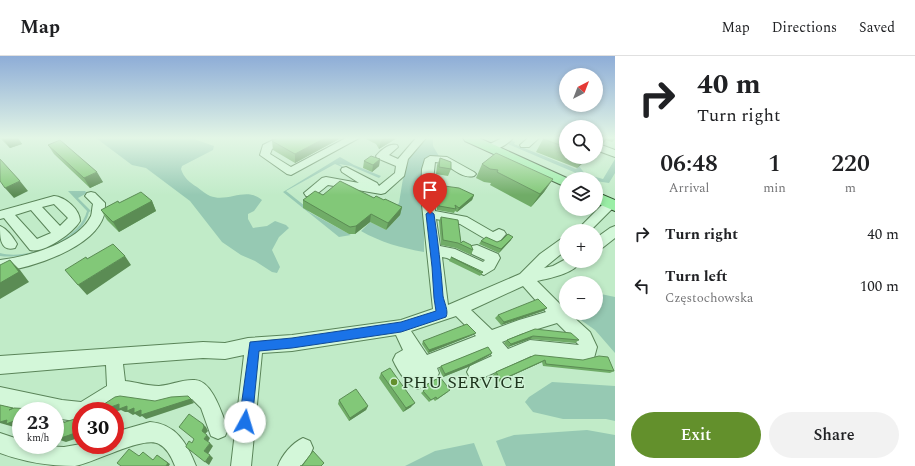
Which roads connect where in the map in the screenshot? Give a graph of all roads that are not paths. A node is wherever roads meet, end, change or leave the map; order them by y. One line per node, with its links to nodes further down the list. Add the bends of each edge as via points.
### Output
1 (268, 157): 2 (street, via 291,172)
2 (317, 157)
3 (378, 157): 7 (street)
4 (404, 157): 7 (street)
5 (522, 157): 11 (main road)
6 (530, 157): 9 (main road)
7 (401, 164): 12 (street, via 400,174)
8 (346, 170): 12 (street)
9 (563, 172)
10 (470, 174): 20 (street, via 442,159 430,159)
11 (559, 179)
12 (381, 190): 14 (street, via 326,181)
13 (603, 192): 17 (main road)
14 (310, 193)
15 (91, 196): 31 (street, via 99,203 100,210 91,226 67,246 44,257 13,266)
16 (603, 199): 17 (main road)
17 (614, 201): 21 (street)
18 (34, 205): 19 (street); 24 (street); 24 (street, via 60,200 74,217 74,221)
19 (3, 214): 24 (street, via 35,246)
20 (430, 214): 25 (street, via 463,220); 29 (street)
21 (590, 224)
22 (0, 231): 27 (street)
23 (615, 231): 26 (street)
24 (60, 234)
25 (494, 238)
26 (603, 240)
27 (10, 244)
28 (559, 248): 33 (street)
29 (434, 250): 30 (street, via 450,253 484,269 493,258); 35 (street)
30 (477, 250)
31 (0, 266)
32 (560, 268): 33 (street)
33 (525, 278): 34 (street); 36 (street)
34 (459, 308): 35 (street); 40 (street)
35 (442, 314): 39 (street)
36 (559, 314)
37 (559, 315): 40 (street)
38 (565, 320): 44 (street, via 584,337 589,347 588,352 530,348)
39 (401, 327): 41 (street, via 292,343); 42 (street, via 407,344)
40 (489, 339): 44 (street); 45 (street)
41 (251, 346): 43 (street, via 225,351); 58 (street)
42 (415, 353)
43 (114, 356): 46 (street); 48 (street)
44 (505, 359): 47 (street)
45 (432, 361)
46 (0, 365)
47 (476, 372)
48 (117, 391): 50 (street); 52 (street, via 160,395 196,389 208,402)
49 (0, 396): 51 (street)
50 (100, 402)
51 (72, 410)
52 (218, 428)
53 (124, 438): 57 (street, via 151,432 168,436 176,445)
54 (0, 443): 56 (street, via 48,456)
55 (304, 448): 59 (street)
56 (79, 454)
57 (186, 466)
58 (240, 466)
59 (288, 466)

